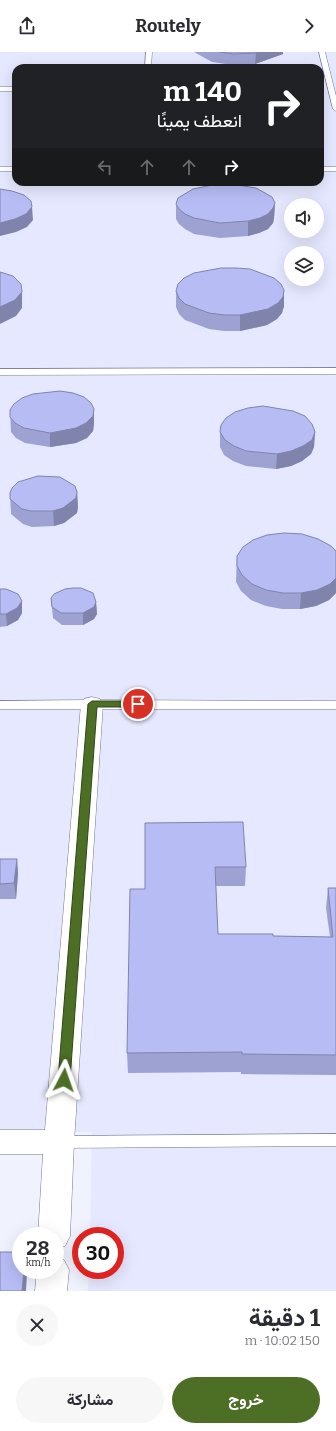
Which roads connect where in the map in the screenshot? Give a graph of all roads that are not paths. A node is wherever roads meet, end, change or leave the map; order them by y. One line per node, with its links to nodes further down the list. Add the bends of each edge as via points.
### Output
1 (149, 52): 3 (lane)
2 (322, 52): 6 (lane, via 328,88)
3 (148, 64)
4 (12, 89): 5 (lane)
5 (0, 90)
6 (336, 109)
7 (0, 169): 8 (lane)
8 (12, 169)
9 (324, 169): 10 (lane)
10 (336, 169)
11 (336, 371): 12 (lane)
12 (0, 372)
13 (92, 704): 14 (lane); 15 (lane); 18 (street)
14 (0, 705)
15 (336, 706)
16 (336, 1140): 18 (lane)
17 (0, 1142): 18 (street)
18 (59, 1142): 19 (street)
19 (54, 1227)
20 (53, 1279): 21 (street)
21 (52, 1291)

